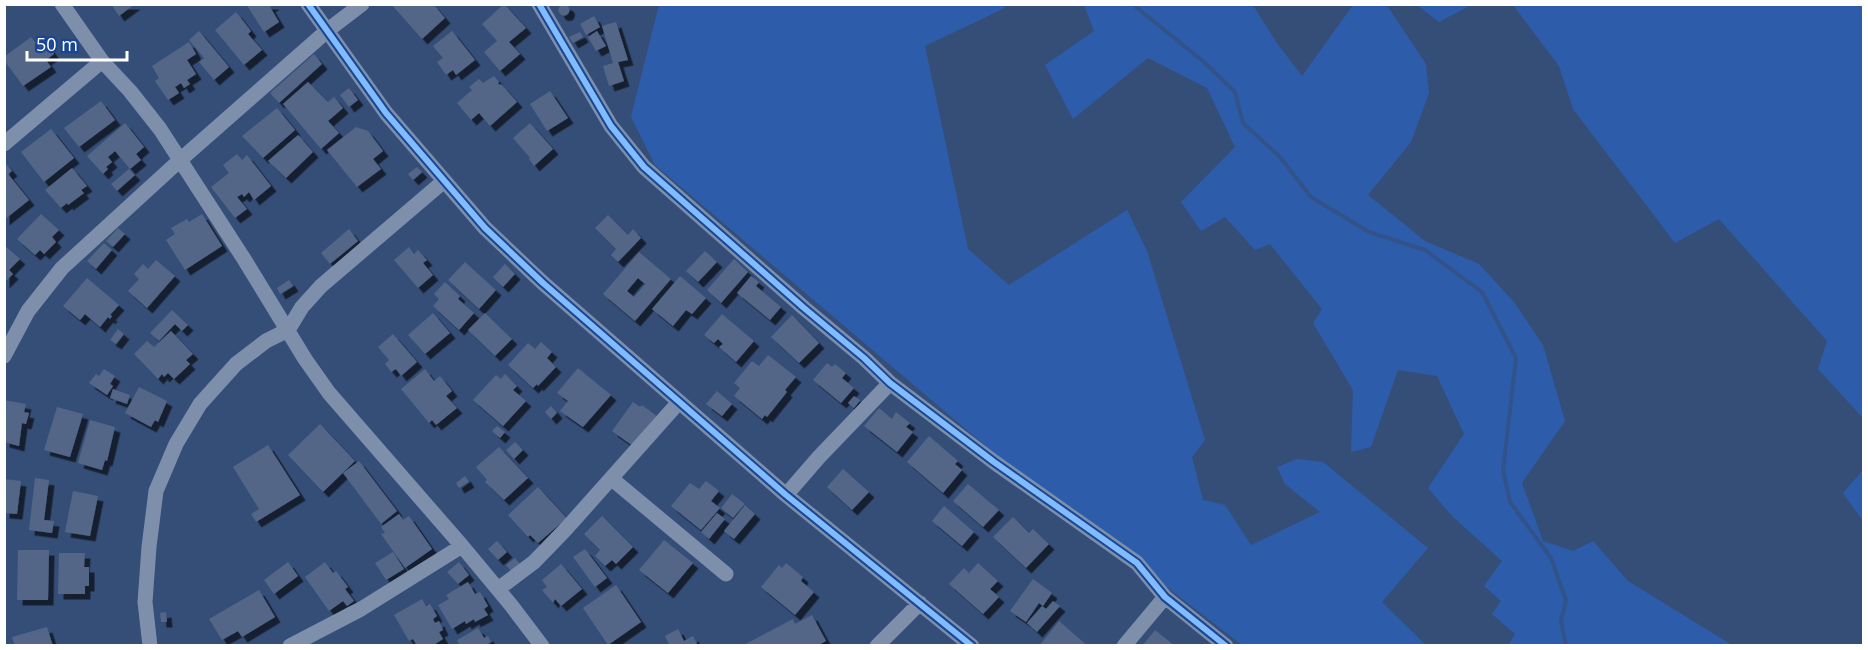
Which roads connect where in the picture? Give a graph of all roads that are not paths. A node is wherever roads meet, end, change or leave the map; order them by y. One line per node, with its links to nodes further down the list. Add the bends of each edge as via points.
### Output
1 (62, 4): 6 (street)
2 (308, 4): 5 (street)
3 (362, 4): 5 (street)
4 (539, 4): 12 (street, via 611,126 644,167)
5 (328, 30): 8 (street); 9 (street, via 386,113)
6 (102, 61): 7 (street); 8 (street, via 160,129)
7 (4, 144)
8 (179, 161): 10 (street); 11 (street, via 62,268 28,311)
9 (444, 181): 10 (street, via 321,286); 13 (street, via 485,228)
10 (288, 330): 16 (street, via 329,393); 21 (street, via 236,364 200,405 176,444 156,491 150,535 145,602)
11 (4, 356)
12 (890, 383): 15 (street); 19 (street, via 1137,563)
13 (679, 402): 14 (street); 15 (street)
14 (612, 479): 17 (street); 18 (street, via 534,562)
15 (786, 495): 20 (street)
16 (462, 546): 18 (street); 22 (street, via 361,609)
17 (726, 574)
18 (498, 589): 23 (street)
19 (1165, 597): 26 (street); 27 (street)
20 (920, 603): 24 (street); 25 (street)
21 (150, 645)
22 (290, 645)
23 (542, 645)
24 (877, 645)
25 (972, 645)
26 (1124, 645)
27 (1226, 645)

